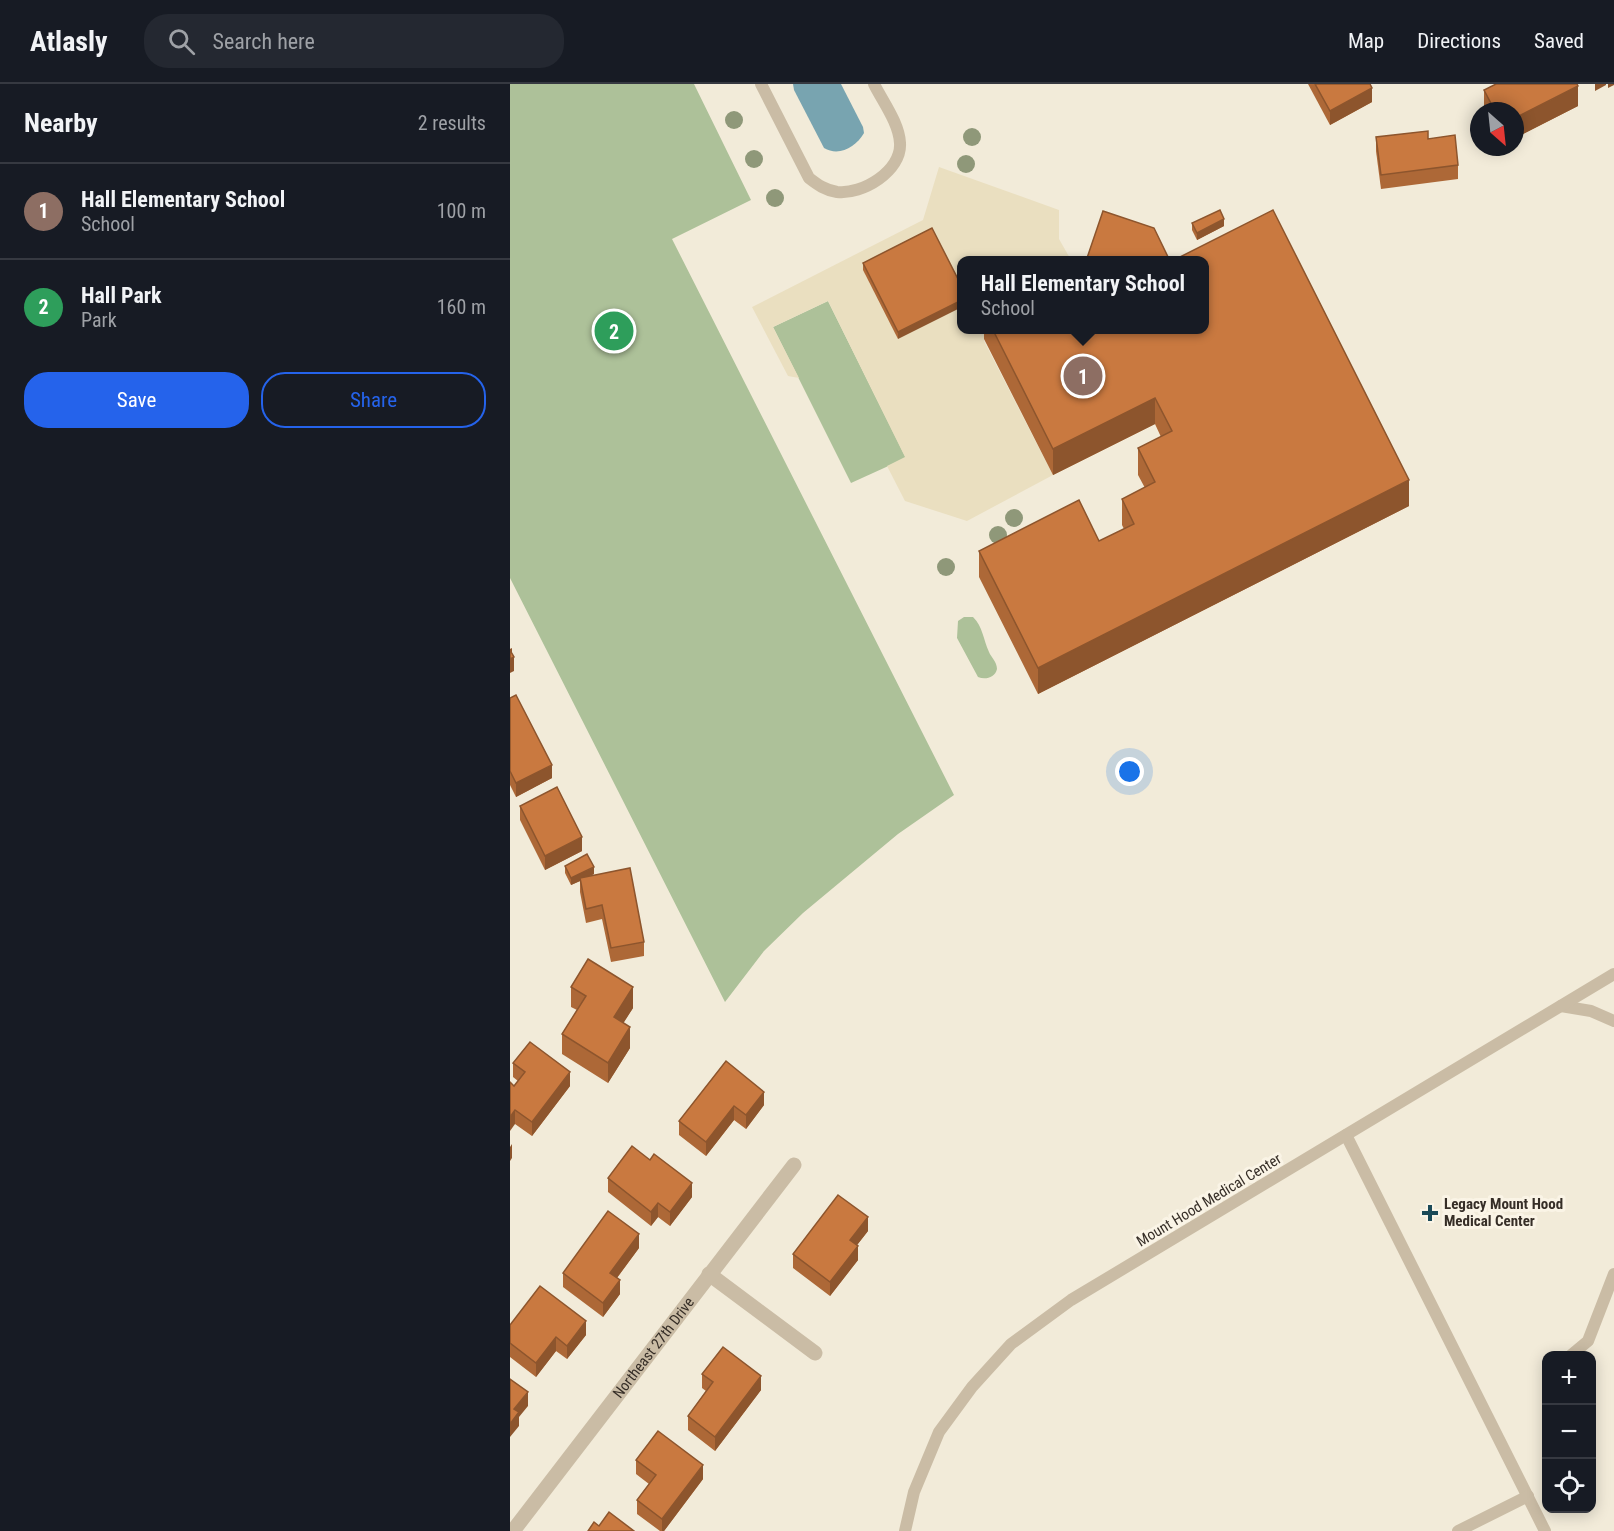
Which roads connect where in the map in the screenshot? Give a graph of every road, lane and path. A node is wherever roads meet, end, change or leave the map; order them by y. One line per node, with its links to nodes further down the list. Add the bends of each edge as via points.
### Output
1 (761, 84): 2 (lane, via 809,178 821,188 839,192 872,183 897,160 901,145 898,130)
2 (874, 84)
3 (1614, 974): 4 (lane, Mount Hood Medical Center)
4 (1561, 1006): 5 (lane, via 1591,1011); 6 (lane, Mount Hood Medical Center)
5 (1614, 1021)
6 (1346, 1135): 12 (lane); 14 (lane, Mount Hood Medical Center, via 1071,1300 1011,1344 939,1432 914,1492)
7 (794, 1165): 9 (street, Northeast 27th Drive)
8 (1614, 1274): 10 (lane, via 1588,1341)
9 (709, 1275): 11 (street); 13 (street, Northeast 27th Drive)
10 (1576, 1351)
11 (815, 1353)
12 (1528, 1496): 15 (lane); 16 (lane)
13 (513, 1531)
14 (904, 1531)
15 (1458, 1531)
16 (1545, 1531)

